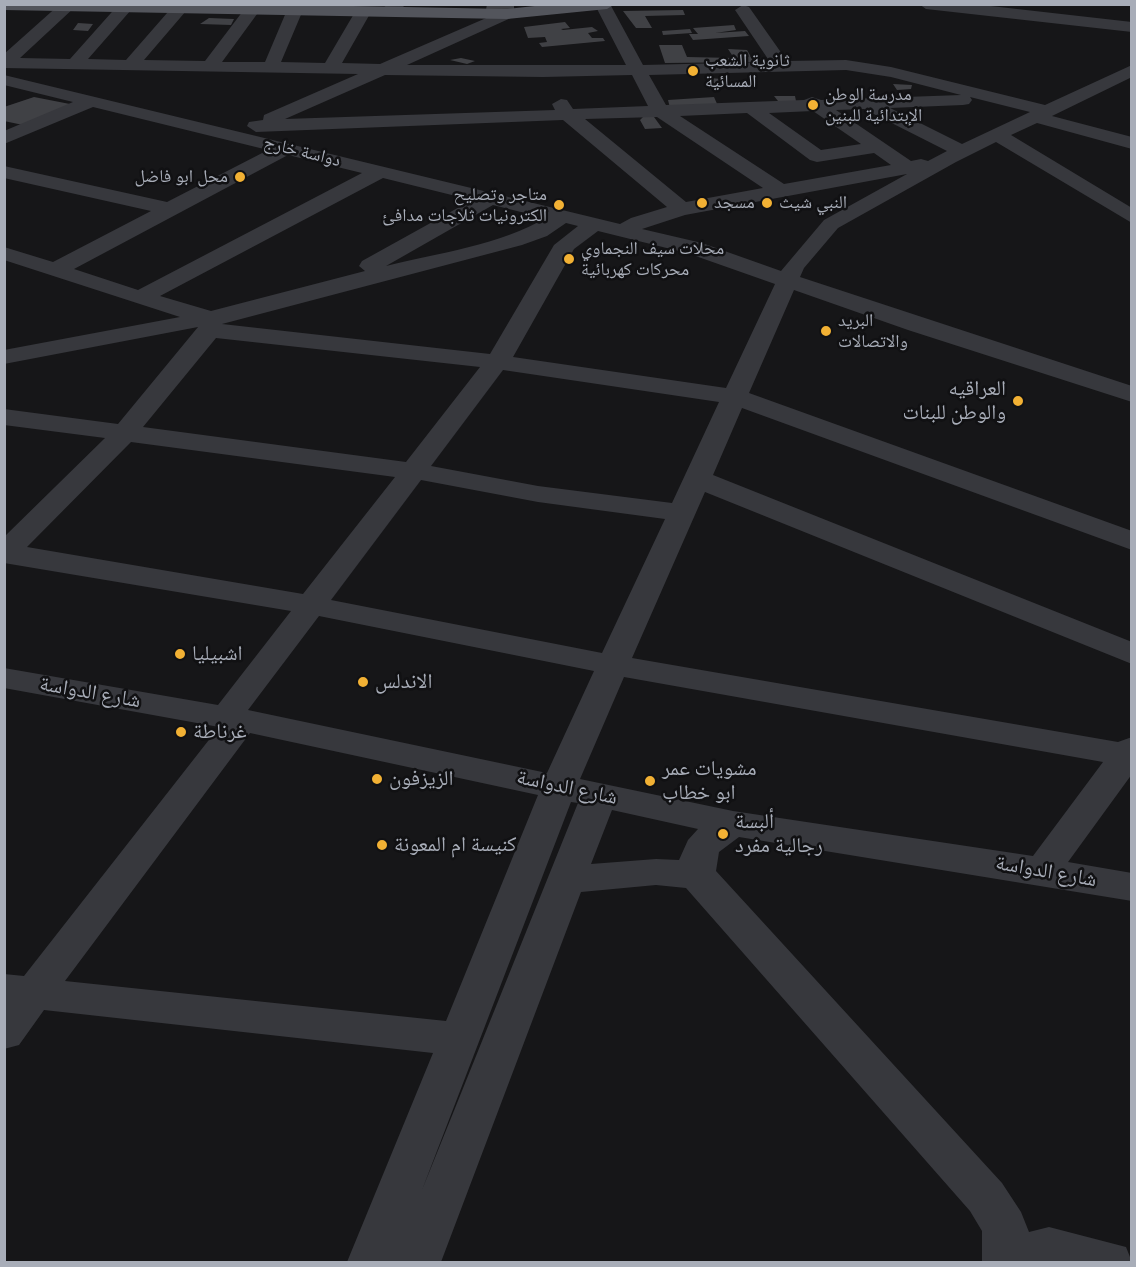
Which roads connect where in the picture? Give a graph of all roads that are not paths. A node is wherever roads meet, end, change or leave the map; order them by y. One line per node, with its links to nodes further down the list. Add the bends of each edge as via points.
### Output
1 (607, 4): 4 (main road)
2 (962, 4): 5 (street)
3 (4, 5): 6 (main road)
4 (603, 5): 15 (main road); 25 (street)
5 (933, 5): 16 (street)
6 (68, 6): 7 (main road); 22 (street)
7 (125, 7): 8 (main road); 17 (street)
8 (180, 8): 11 (main road); 18 (street)
9 (320, 8): 12 (main road); 14 (main road)
10 (393, 8): 14 (main road); 15 (main road)
11 (252, 10): 12 (main road); 20 (street)
12 (295, 10): 21 (street)
13 (743, 10): 19 (street)
14 (363, 12): 23 (street)
15 (507, 14): 24 (street)
16 (1131, 27)
17 (75, 64): 18 (street); 22 (street)
18 (131, 65): 20 (street)
19 (787, 65): 25 (street); 28 (street, via 858,66); 31 (street)
20 (210, 66): 21 (street)
21 (271, 67): 23 (street)
22 (5, 68): 29 (street, دواسة خارج)
23 (331, 68): 24 (street)
24 (383, 69): 27 (street); 36 (street)
25 (636, 70): 27 (street); 33 (street)
26 (1131, 70): 35 (street)
27 (543, 72): 34 (street)
28 (1000, 98): 30 (street); 35 (street)
29 (92, 101): 37 (street, دواسة خارج); 39 (street)
30 (868, 104): 31 (street); 43 (street)
31 (813, 105): 32 (street); 41 (street)
32 (750, 107): 33 (street); 41 (street, via 817,156)
33 (659, 110): 34 (street); 47 (street)
34 (566, 113): 36 (street); 50 (street)
35 (1042, 114): 38 (street); 40 (street)
36 (256, 126): 37 (street)
37 (235, 136): 42 (street, دواسة خارج)
38 (999, 136): 43 (street); 52 (street)
39 (4, 138)
40 (1131, 143)
41 (878, 147): 44 (street)
42 (286, 148): 45 (street, دواسة خارج); 49 (street)
43 (956, 155): 44 (street); 57 (street, via 831,224 794,266)
44 (907, 167): 47 (street)
45 (381, 171): 48 (street, دواسة خارج); 59 (street)
46 (4, 172): 49 (street)
47 (779, 190): 50 (street)
48 (491, 198): 51 (street, دواسة خارج); 58 (street)
49 (169, 209): 56 (street)
50 (682, 210): 54 (street, via 638,222)
51 (564, 215): 53 (street, دواسة خارج); 58 (street, via 539,231 514,240)
52 (1131, 216)
53 (598, 223): 54 (street, دواسة خارج); 62 (street, via 565,245)
54 (625, 230): 57 (street, دواسة خارج, via 694,248)
55 (4, 254): 56 (street)
56 (56, 270): 59 (street)
57 (787, 282): 63 (street, دواسة خارج); 64 (street)
58 (335, 286): 60 (street)
59 (140, 298): 60 (street)
60 (210, 324): 61 (street); 62 (street); 66 (street)
61 (4, 357)
62 (497, 362): 64 (street); 67 (street)
63 (1131, 394)
64 (735, 397): 68 (street); 70 (street)
65 (4, 417): 66 (street)
66 (125, 433): 67 (street); 71 (street)
67 (414, 471): 69 (street, via 538,494); 72 (street)
68 (697, 479): 69 (street); 73 (street)
69 (682, 513): 74 (street)
70 (1131, 541)
71 (5, 552): 72 (street)
72 (312, 605): 74 (street); 76 (street)
73 (1131, 654)
74 (612, 665): 77 (street); 78 (street)
75 (4, 678): 76 (street, شارع الدواسة)
76 (234, 719): 78 (street, شارع الدواسة); 85 (street)
77 (1128, 751): 81 (street)
78 (559, 786): 79 (street, شارع الدواسة); 87 (street)
79 (600, 794): 80 (street, شارع الدواسة); 83 (street)
80 (733, 824): 81 (street, شارع الدواسة); 82 (street, via 702,844 696,859)
81 (1042, 871): 84 (street, شارع الدواسة)
82 (697, 875): 83 (street, via 656,872); 88 (street, via 986,1197 1005,1227)
83 (566, 880): 90 (street)
84 (1131, 887)
85 (19, 991): 86 (street); 87 (street)
86 (4, 1033)
87 (458, 1039): 89 (street)
88 (1007, 1261): 91 (street, via 1050,1248)
89 (370, 1263)
90 (417, 1263)
91 (1109, 1263)

